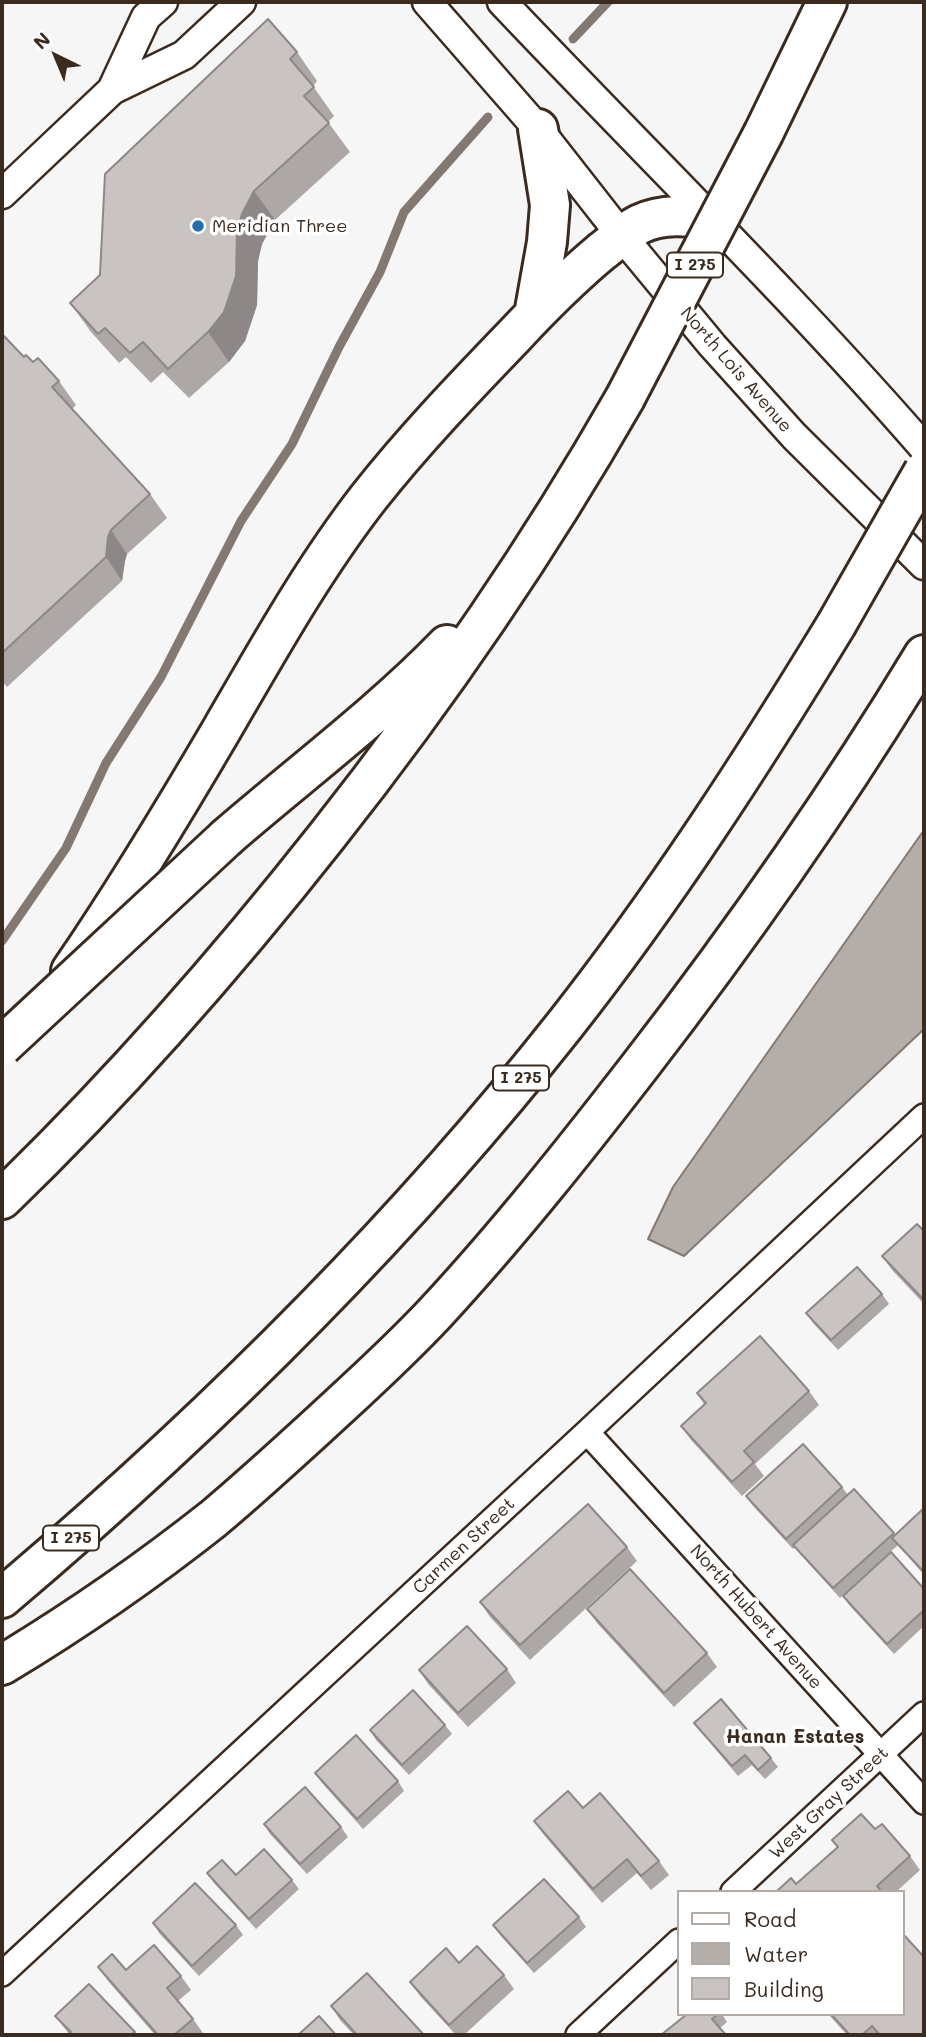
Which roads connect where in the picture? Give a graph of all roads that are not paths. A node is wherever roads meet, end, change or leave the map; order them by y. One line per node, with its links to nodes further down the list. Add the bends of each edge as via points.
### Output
1 (163, 2): 6 (street, via 146,17)
2 (241, 2): 6 (street, via 184,55)
3 (426, 2): 7 (street, North Lois Avenue)
4 (502, 2): 9 (street)
5 (827, 2): 14 (highway, I 275, bridge, via 765,132 625,398)
6 (112, 90): 8 (street)
7 (538, 129): 10 (street, North Lois Avenue); 11 (highway, via 550,205)
8 (2, 194)
9 (712, 219): 10 (highway, via 667,216); 12 (street)
10 (621, 235): 11 (highway); 15 (street, North Lois Avenue, via 769,409)
11 (534, 314): 20 (highway, via 423,433 318,570 158,839)
12 (924, 449)
13 (924, 471): 24 (highway, I 275, bridge, via 758,753 564,1026 443,1170 334,1288 140,1477)
14 (528, 559): 19 (highway, bridge, via 422,671 227,837); 22 (highway, I 275, via 396,749 264,916 176,1018)
15 (924, 565)
16 (924, 655): 18 (highway)
17 (924, 707): 18 (highway)
18 (878, 731): 25 (highway, via 679,1016 538,1195 436,1312 379,1370 212,1519 150,1567)
19 (2, 1046)
20 (2, 1068)
21 (924, 1116): 23 (street, Carmen Street)
22 (2, 1199)
23 (587, 1432): 27 (street, North Hubert Avenue); 31 (street, Carmen Street)
24 (2, 1598)
25 (2, 1665)
26 (924, 1714): 27 (street, West Gray Street)
27 (881, 1755): 28 (street, North Hubert Avenue); 29 (street, West Gray Street)
28 (924, 1802)
29 (735, 1890)
30 (678, 1942): 32 (street)
31 (2, 1974)
32 (578, 2035)

